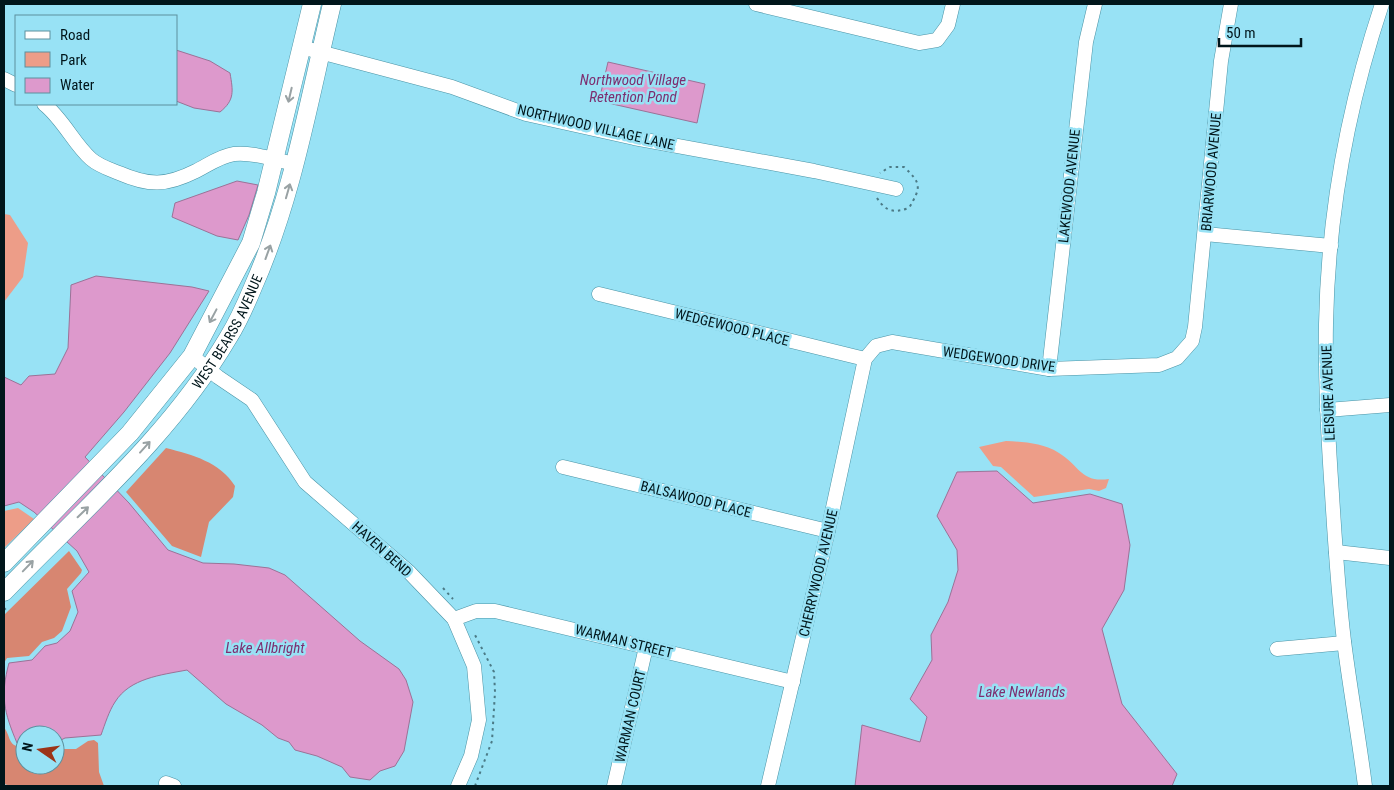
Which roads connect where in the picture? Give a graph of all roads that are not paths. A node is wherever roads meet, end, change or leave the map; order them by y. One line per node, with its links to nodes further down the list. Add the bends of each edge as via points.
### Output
1 (312, 4): 8 (main road, WEST BEARSS AVENUE)
2 (332, 4): 9 (main road, WEST BEARSS AVENUE)
3 (756, 4): 4 (street, via 919,42 937,40 948,25)
4 (953, 4)
5 (1095, 4): 20 (street, LAKEWOOD AVENUE, via 1086,42)
6 (1231, 4): 14 (street, BRIARWOOD AVENUE, via 1221,61)
7 (1382, 4): 15 (street, LEISURE AVENUE, via 1349,128)
8 (301, 47): 9 (street, NORTHWOOD VILLAGE LANE); 11 (main road, WEST BEARSS AVENUE, one-way to 11)
9 (321, 52): 12 (main road, WEST BEARSS AVENUE); 13 (street, NORTHWOOD VILLAGE LANE, via 452,87 526,114)
10 (45, 105): 11 (street, via 91,159 144,182 158,183 188,175 234,154)
11 (274, 160): 12 (street); 18 (main road, WEST BEARSS AVENUE, one-way to 18, via 251,243)
12 (294, 164): 21 (main road, WEST BEARSS AVENUE, one-way to 12, via 229,336 267,256)
13 (896, 189)
14 (1205, 234): 15 (street); 17 (street, BRIARWOOD AVENUE)
15 (1331, 246): 23 (street, LEISURE AVENUE, via 1326,323)
16 (599, 294): 19 (street, WEDGEWOOD PLACE)
17 (1192, 341): 20 (street, WEDGEWOOD DRIVE, via 1176,358 1158,365)
18 (192, 356): 21 (street, HAVEN BEND); 28 (main road, WEST BEARSS AVENUE, via 130,433)
19 (865, 359): 20 (street, WEDGEWOOD DRIVE, via 876,346 892,342); 25 (street, CHERRYWOOD AVENUE)
20 (1049, 368)
21 (208, 369): 29 (main road, WEST BEARSS AVENUE, one-way to 21, via 113,483 179,409); 30 (street, HAVEN BEND, via 252,400 305,482)
22 (1390, 405): 23 (street)
23 (1327, 410): 26 (street, LEISURE AVENUE)
24 (563, 467): 25 (street, BALSAWOOD PLACE)
25 (828, 531): 34 (street, CHERRYWOOD AVENUE)
26 (1336, 552): 27 (street); 31 (street, LEISURE AVENUE)
27 (1390, 558)
28 (4, 563)
29 (4, 592)
30 (460, 617): 32 (street, WARMAN STREET, via 476,611 495,610); 35 (street, HAVEN BEND, via 474,666 478,720 471,756)
31 (1344, 643): 33 (street); 38 (street, LEISURE AVENUE)
32 (646, 646): 34 (street, WARMAN STREET); 36 (street, WARMAN COURT)
33 (1276, 650)
34 (793, 682): 37 (street, CHERRYWOOD AVENUE)
35 (458, 786)
36 (614, 786)
37 (768, 786)
38 (1365, 786)

